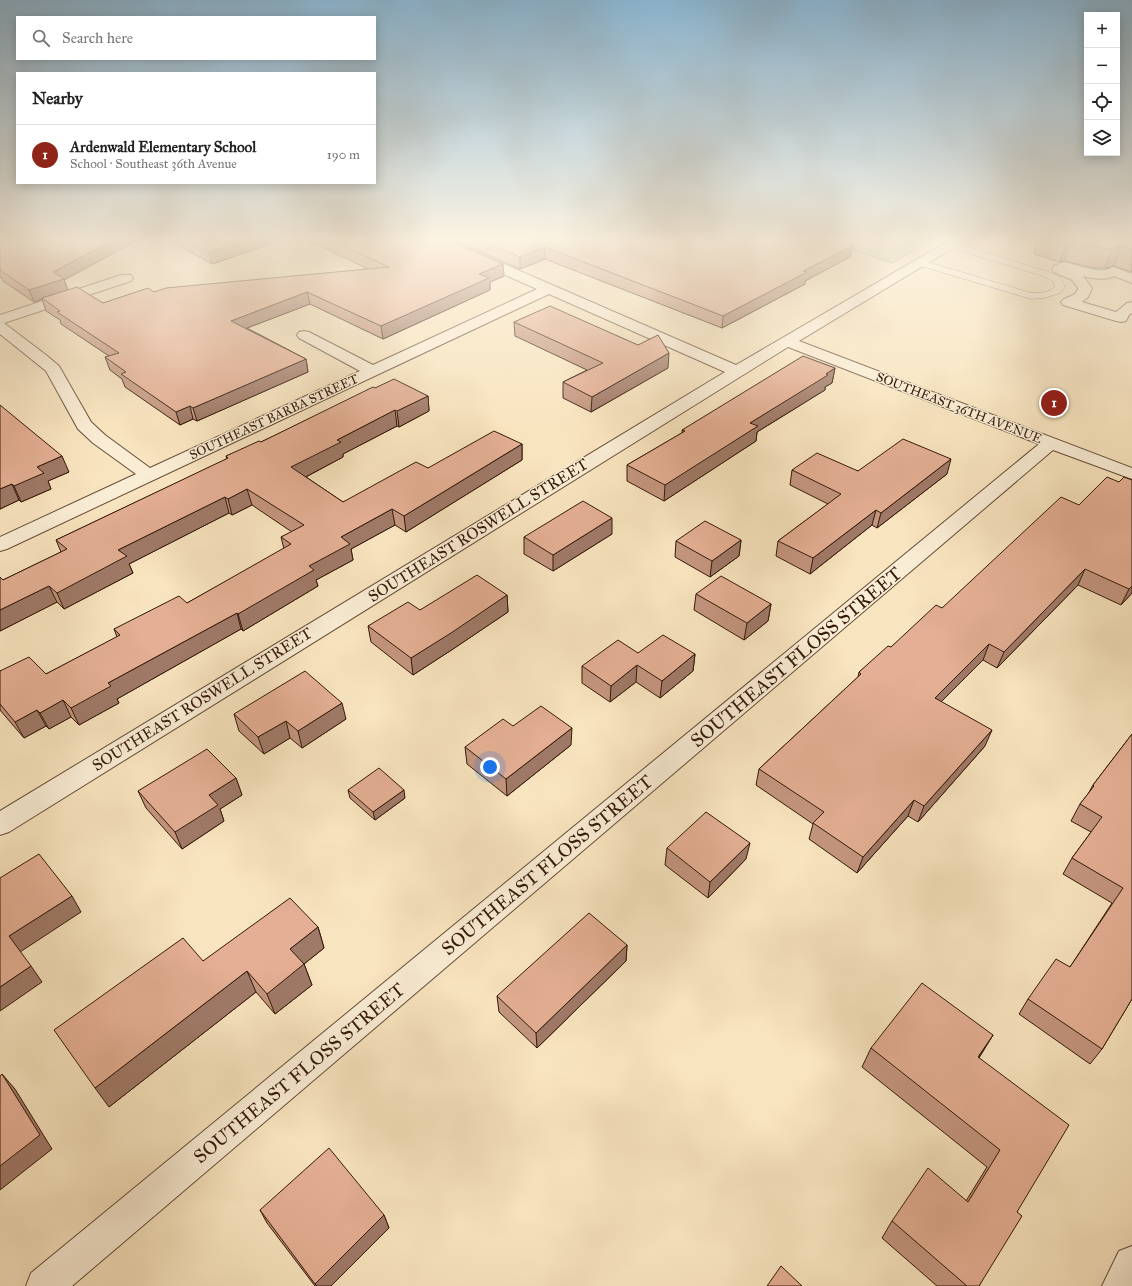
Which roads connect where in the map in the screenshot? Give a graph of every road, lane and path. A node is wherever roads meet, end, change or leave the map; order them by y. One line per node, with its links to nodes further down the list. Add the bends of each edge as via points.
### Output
1 (60, 300): 7 (street)
2 (524, 300): 11 (street, SOUTHEAST BARBA STREET)
3 (573, 300): 12 (street)
4 (857, 300): 10 (street, SOUTHEAST ROSWELL STREET)
5 (1073, 300): 6 (street, via 1068,302 1121,318 1122,313)
6 (1132, 306)
7 (0, 320)
8 (0, 327): 15 (street, via 53,369 84,425)
9 (304, 334): 11 (street)
10 (786, 341): 12 (street, SOUTHEAST ROSWELL STREET); 13 (street, SOUTHEAST 36TH AVENUE)
11 (373, 370): 15 (street, SOUTHEAST BARBA STREET)
12 (736, 371): 17 (street, SOUTHEAST ROSWELL STREET)
13 (1050, 443): 14 (street, SOUTHEAST 36TH AVENUE); 19 (street, SOUTHEAST FLOSS STREET)
14 (1132, 474)
15 (150, 476): 16 (street, SOUTHEAST BARBA STREET)
16 (0, 545)
17 (2, 819)
18 (1132, 1264): 20 (street)
19 (44, 1286)
20 (1120, 1286)

